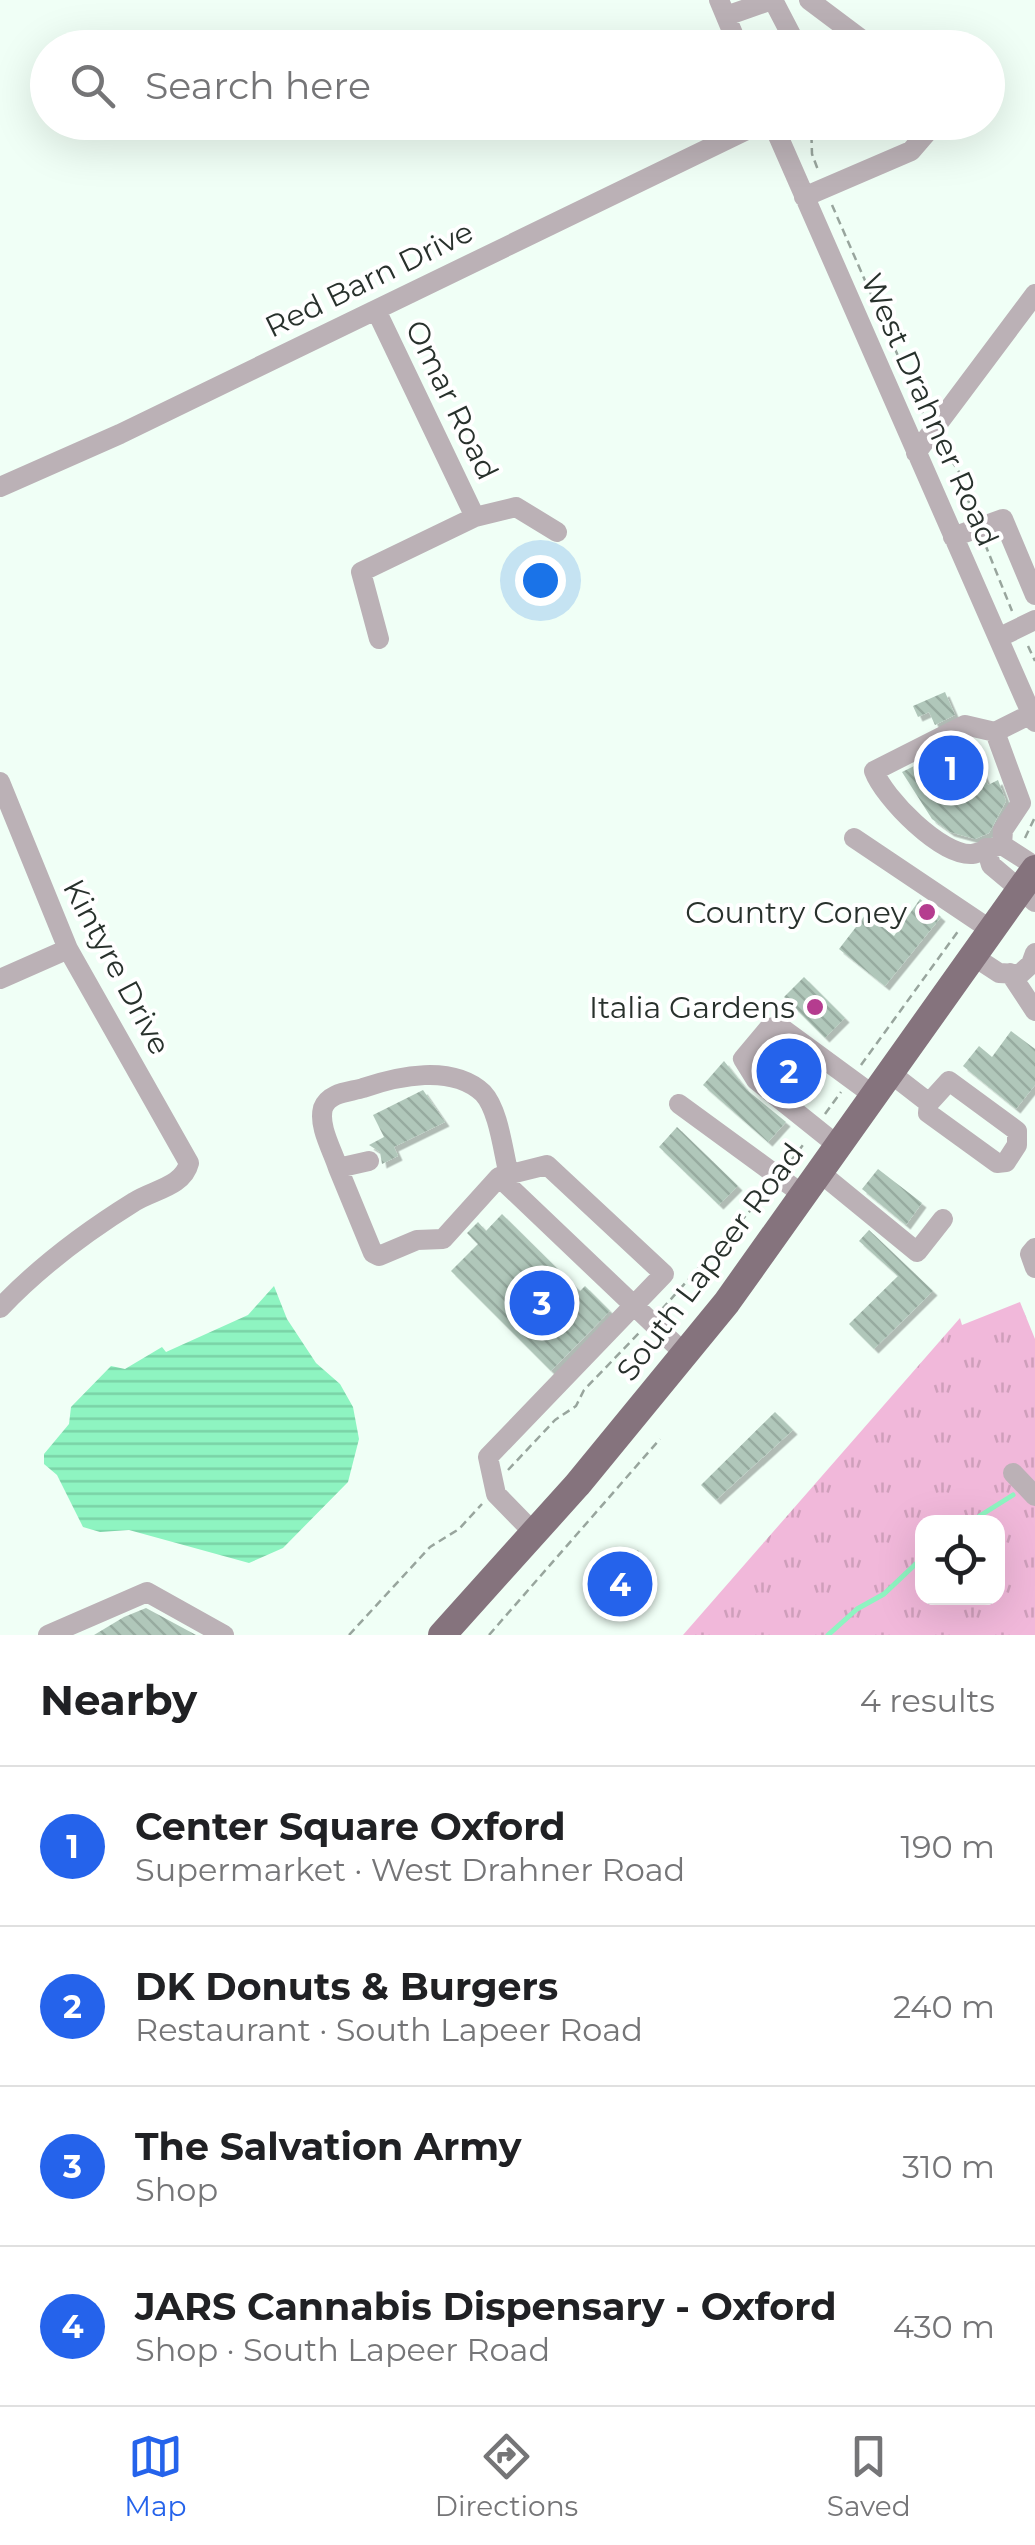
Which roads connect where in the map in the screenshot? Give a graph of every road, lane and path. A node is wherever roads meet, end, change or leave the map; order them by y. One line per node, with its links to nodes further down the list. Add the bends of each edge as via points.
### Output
1 (772, 0): 3 (street); 4 (street)
2 (808, 0): 5 (street)
3 (722, 8)
4 (788, 30)
5 (849, 30)
6 (726, 140): 13 (street, Red Barn Drive)
7 (780, 140): 11 (street, West Drahner Road)
8 (812, 140): 10 (path)
9 (920, 140): 10 (street, via 911,151)
10 (826, 188): 11 (street); 14 (path)
11 (804, 198): 15 (street, West Drahner Road)
12 (1035, 294): 14 (street)
13 (376, 310): 16 (street, Red Barn Drive); 17 (street, Omar Road)
14 (932, 433): 15 (street); 18 (path, via 949,452)
15 (916, 453): 20 (street, West Drahner Road)
16 (0, 487)
17 (475, 516): 19 (street, via 516,507); 24 (street, via 362,572)
18 (979, 528): 20 (street); 21 (street, via 1003,519); 22 (path)
19 (556, 532)
20 (953, 537): 23 (street, West Drahner Road)
21 (1035, 595)
22 (1027, 624): 23 (street); 25 (path)
23 (998, 638): 26 (street, West Drahner Road)
24 (379, 639)
25 (1035, 661)
26 (1033, 718): 27 (street)
27 (995, 732): 31 (street, via 1021,803 1003,830); 31 (street, via 966,725 874,771 902,814 942,845)
28 (0, 782): 33 (street, Kintyre Drive)
29 (1035, 817): 31 (path)
30 (854, 838): 32 (street)
31 (1018, 868): 32 (main road, South Lapeer Road)
32 (980, 923): 35 (main road, South Lapeer Road); 39 (path)
33 (68, 949): 37 (street); 51 (street, Kintyre Drive, via 184,1150 186,1173 96,1223)
34 (1035, 953): 36 (street, via 1020,974)
35 (973, 956): 36 (street); 39 (main road, South Lapeer Road)
36 (1010, 974): 38 (street)
37 (0, 979)
38 (1035, 1011)
39 (871, 1082): 40 (street); 42 (main road, South Lapeer Road); 42 (path); 42 (street, via 779,1026 743,1059 756,1080)
40 (929, 1103): 40 (street, via 928,1112 997,1164 1017,1146 1016,1132 949,1081)
41 (680, 1104): 46 (street)
42 (826, 1136): 46 (path); 47 (main road, South Lapeer Road)
43 (369, 1161): 44 (street)
44 (338, 1168): 45 (street, via 379,1256 416,1240 443,1239); 45 (street, via 323,1123 328,1100 377,1081 429,1076 482,1092)
45 (504, 1176): 52 (street); 52 (street, via 547,1164 664,1274)
46 (779, 1178): 47 (street); 52 (path)
47 (810, 1183): 48 (street, via 917,1252); 53 (main road, South Lapeer Road)
48 (942, 1219)
49 (1035, 1248): 50 (street)
50 (1035, 1268)
51 (0, 1308)
52 (642, 1314): 53 (street); 56 (path, via 576,1406); 56 (street, via 488,1457)
53 (686, 1355): 58 (main road, South Lapeer Road)
54 (660, 1438): 63 (path)
55 (1013, 1473): 57 (street)
56 (494, 1485): 58 (street); 62 (path)
57 (1035, 1496)
58 (534, 1532): 59 (main road, South Lapeer Road)
59 (440, 1632)
60 (48, 1635): 61 (street, via 147,1592)
61 (224, 1635)
62 (350, 1635)
63 (489, 1635)

